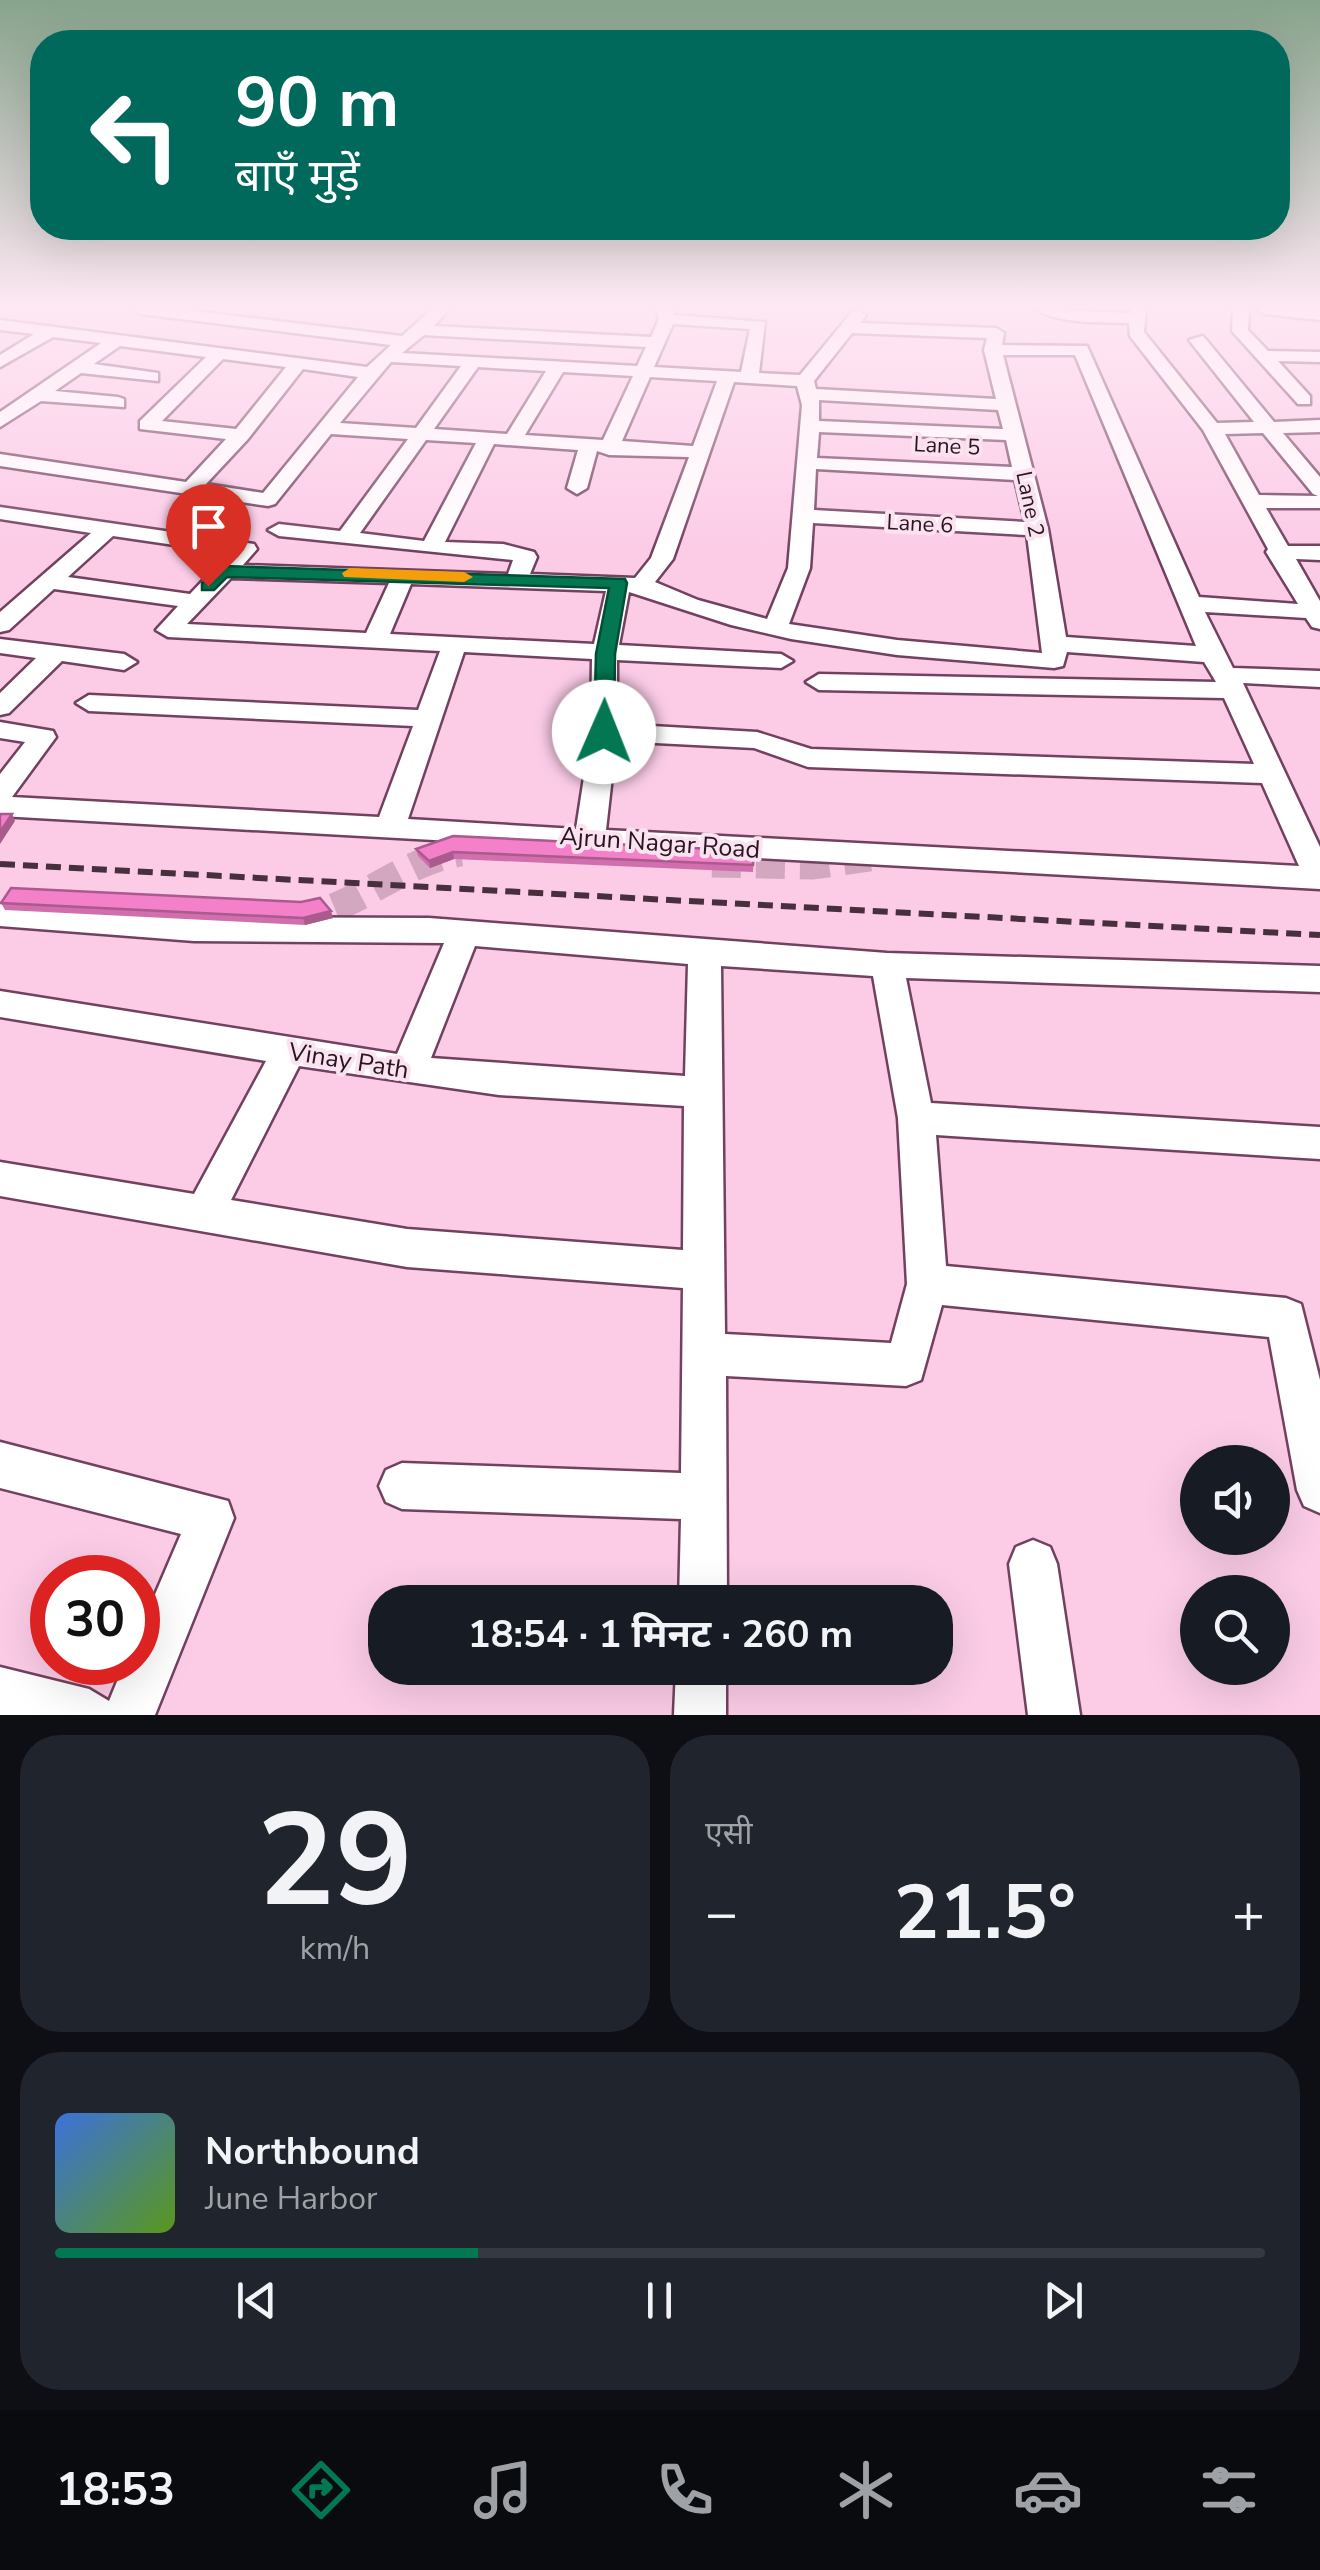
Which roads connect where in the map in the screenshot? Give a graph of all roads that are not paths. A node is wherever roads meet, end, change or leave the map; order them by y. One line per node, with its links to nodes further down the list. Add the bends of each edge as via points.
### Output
1 (46, 389): 14 (street)
2 (183, 389): 24 (street, via 148,424)
3 (278, 389): 24 (street)
4 (359, 389): 22 (street)
5 (455, 389): 25 (street)
6 (543, 389): 28 (street)
7 (633, 389): 29 (street)
8 (732, 389): 30 (street)
9 (808, 389): 19 (street)
10 (820, 389): 17 (street)
11 (1004, 389): 17 (street, Lane 2)
12 (1098, 389): 57 (street)
13 (1181, 389): 23 (street)
14 (38, 394): 16 (street); 18 (street)
15 (1285, 400): 21 (street)
16 (118, 403)
17 (1008, 405): 26 (street, Lane 2)
18 (0, 422)
19 (810, 426): 26 (street); 32 (street)
20 (1320, 426): 21 (street)
21 (1271, 427): 23 (street); 36 (street)
22 (329, 428): 25 (street); 34 (street, via 268,500)
23 (1212, 429): 37 (street)
24 (241, 435): 34 (street)
25 (424, 435): 27 (street); 45 (street)
26 (1016, 435): 33 (street, Lane 2)
27 (488, 440): 28 (street); 47 (street)
28 (511, 442): 29 (street)
29 (599, 448): 30 (street); 35 (street)
30 (702, 452): 55 (street, via 662,559)
31 (0, 460): 34 (street)
32 (807, 463): 33 (street, Lane 5); 41 (street)
33 (1025, 474): 43 (street, Lane 2)
34 (190, 488)
35 (577, 488)
36 (1320, 490)
37 (1250, 501): 38 (street); 48 (street)
38 (1320, 502)
39 (0, 512): 40 (street)
40 (26, 516): 42 (street); 46 (street)
41 (803, 516): 43 (street, Lane 6); 60 (street, via 799,568)
42 (108, 529): 50 (street, via 246,549); 54 (street)
43 (1037, 529): 65 (street, Lane 2)
44 (279, 530): 45 (street)
45 (338, 537): 47 (street); 51 (street)
46 (0, 538)
47 (431, 548): 53 (street, via 526,557)
48 (1277, 552): 49 (street); 58 (street)
49 (1320, 553)
50 (223, 572): 51 (street); 56 (street)
51 (302, 572): 52 (street)
52 (404, 575): 53 (street); 61 (street)
53 (516, 579): 55 (street)
54 (48, 582): 56 (street); 59 (street)
55 (630, 584): 60 (street); 66 (street)
56 (192, 602): 61 (street, via 168,630)
57 (1193, 604): 58 (street); 69 (street)
58 (1318, 616)
59 (0, 626)
60 (776, 626): 65 (street, via 898,647)
61 (375, 640): 63 (street)
62 (0, 646): 64 (street)
63 (454, 647): 66 (street); 74 (street)
64 (56, 653): 68 (street); 73 (street)
65 (1055, 653): 69 (street)
66 (606, 654): 67 (street); 76 (street)
67 (781, 661)
68 (124, 662)
69 (1223, 673): 70 (street); 71 (street); 77 (street)
70 (1320, 680)
71 (819, 682)
72 (90, 703): 74 (street)
73 (0, 706)
74 (428, 719): 80 (street)
75 (0, 730): 78 (street, via 42,737)
76 (604, 732): 77 (street, via 757,740 808,758); 81 (street)
77 (1274, 774): 82 (street)
78 (0, 793)
79 (0, 806): 80 (street, Ajrun Nagar Road)
80 (391, 825): 81 (street, Ajrun Nagar Road)
81 (590, 837): 82 (street, Ajrun Nagar Road, via 1013,867)
82 (1320, 878)
83 (0, 915): 84 (street, via 194,929)
84 (464, 934): 85 (street); 90 (street)
85 (705, 953): 86 (street); 91 (street)
86 (887, 965): 87 (street); 92 (street)
87 (1320, 979)
88 (0, 1004): 89 (street, Vinay Path)
89 (289, 1051): 90 (street, Vinay Path); 95 (street)
90 (408, 1070): 91 (street, Vinay Path)
91 (701, 1092): 96 (street)
92 (916, 1118): 93 (street); 97 (street)
93 (1320, 1143)
94 (0, 1179): 95 (street)
95 (204, 1213): 96 (street, via 407,1248)
96 (704, 1271): 98 (street)
97 (927, 1284): 98 (street, via 906,1365); 101 (street, via 1286,1318)
98 (707, 1354): 102 (street)
99 (0, 1464): 108 (street, via 212,1518)
100 (402, 1486): 102 (street)
101 (1320, 1490)
102 (706, 1496): 104 (street)
103 (1033, 1564): 110 (street)
104 (703, 1585)
105 (701, 1685): 109 (street)
106 (0, 1693): 107 (street)
107 (89, 1715)
108 (129, 1715)
109 (700, 1715)
110 (1054, 1715)

